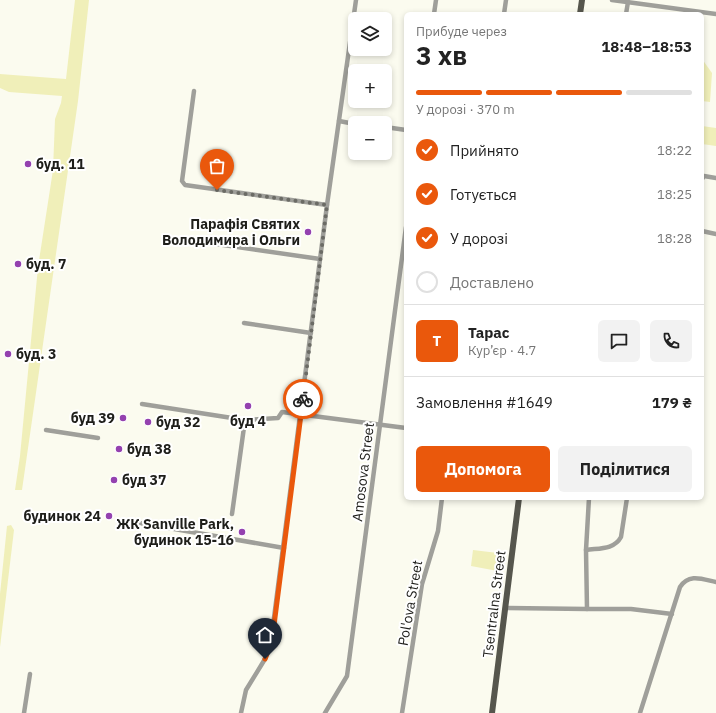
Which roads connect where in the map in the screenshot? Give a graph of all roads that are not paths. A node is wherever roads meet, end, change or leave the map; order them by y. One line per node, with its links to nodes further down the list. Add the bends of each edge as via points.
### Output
1 (356, 0): 15 (street)
2 (436, 0): 7 (street)
3 (506, 0): 8 (street)
4 (582, 0): 9 (main road)
5 (612, 0): 6 (street)
6 (628, 2): 10 (street); 11 (street)
7 (434, 12)
8 (504, 12)
9 (580, 12)
10 (626, 12)
11 (701, 12)
12 (704, 12): 13 (street)
13 (716, 14)
14 (194, 91): 21 (street, via 182,181 186,185)
15 (339, 121): 16 (street); 21 (street)
16 (348, 123)
17 (392, 128): 18 (street)
18 (404, 130)
19 (704, 176): 20 (street)
20 (716, 178)
21 (327, 205): 26 (street)
22 (704, 232): 23 (street)
23 (716, 234)
24 (182, 240): 26 (street)
25 (404, 243): 32 (street, Amosova Street)
26 (320, 259): 28 (street)
27 (244, 323): 28 (street)
28 (310, 333): 30 (street)
29 (142, 404): 31 (street)
30 (301, 414): 31 (street, via 282,412 278,418); 32 (street); 42 (street)
31 (245, 420): 40 (street)
32 (380, 425): 33 (street); 51 (street, Amosova Street, via 347,676)
33 (404, 428)
34 (46, 430): 35 (street)
35 (98, 438)
36 (442, 500): 52 (street, Pol'ova Street, via 438,531 422,584)
37 (519, 500): 45 (main road, Tsentralna Street)
38 (589, 500): 43 (street)
39 (627, 500): 43 (street, via 618,542 613,546)
40 (232, 514)
41 (134, 522): 42 (street)
42 (284, 548): 50 (street, via 270,647 262,666 246,690)
43 (586, 550): 46 (street)
44 (716, 582): 47 (street, via 688,579 680,587)
45 (505, 608): 46 (street); 53 (main road, Tsentralna Street)
46 (587, 609): 47 (street, via 631,609)
47 (672, 614): 54 (street)
48 (30, 674): 49 (street)
49 (24, 713)
50 (241, 713)
51 (325, 713)
52 (402, 713)
53 (492, 713)
54 (640, 713)

